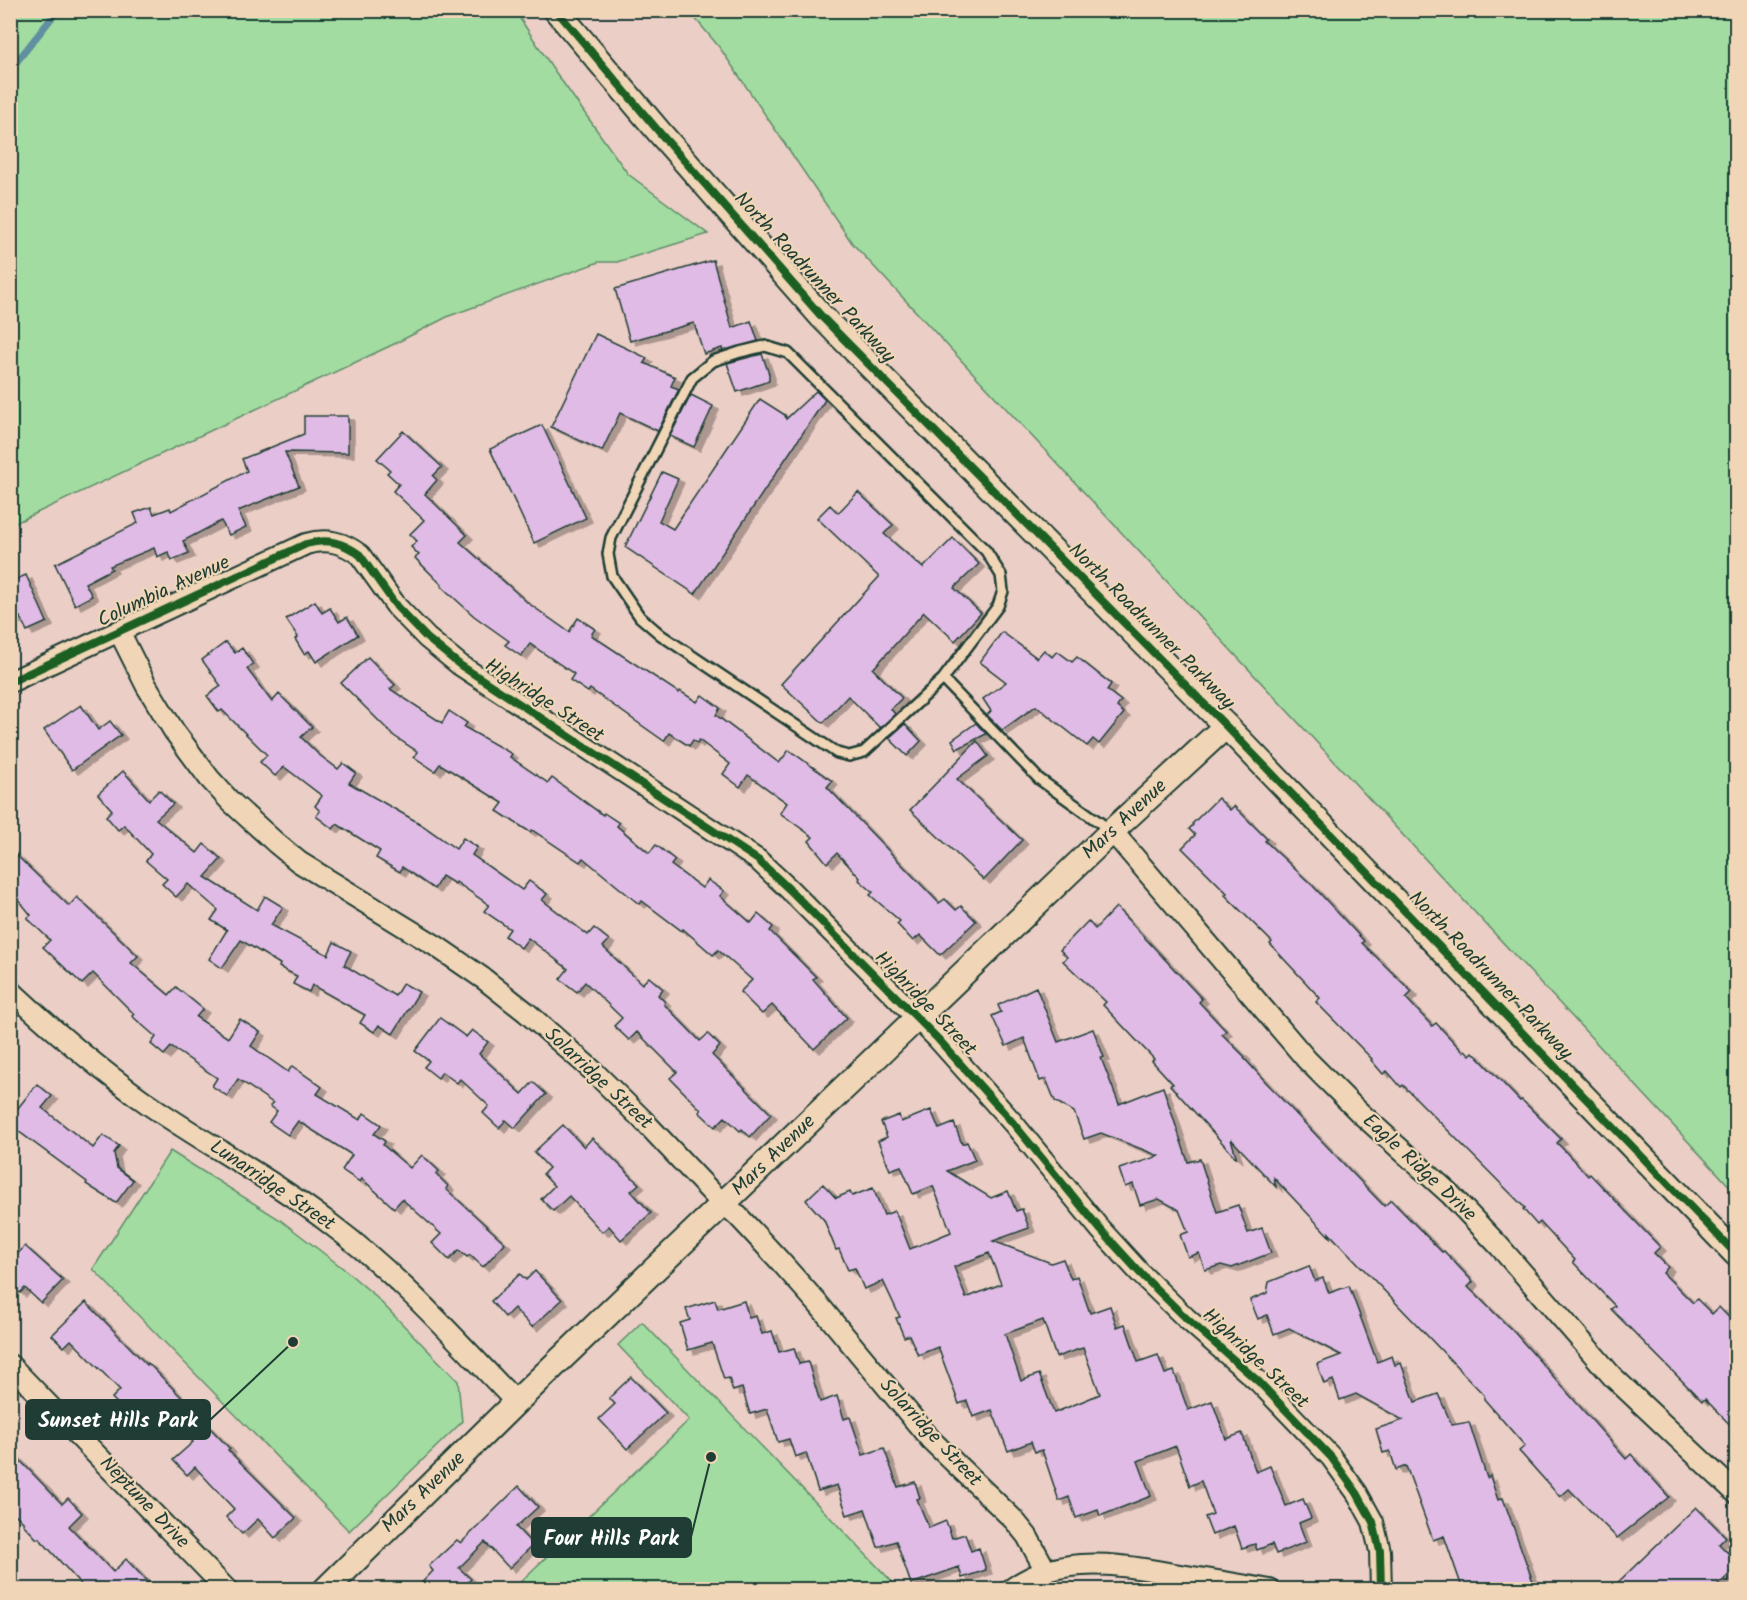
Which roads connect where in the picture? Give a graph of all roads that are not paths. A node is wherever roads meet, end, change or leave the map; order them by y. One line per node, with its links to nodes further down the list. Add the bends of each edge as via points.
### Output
1 (556, 10): 6 (street, North Roadrunner Parkway, via 822,317)
2 (335, 534): 3 (street, Columbia Avenue); 9 (street, Highridge Street, via 360,555 397,607 427,638 460,665 758,860)
3 (119, 631): 5 (street, Columbia Avenue); 10 (street, Solarridge Street, via 174,731 209,778 252,822 299,862 436,946 506,995 600,1078)
4 (943, 679): 4 (lane, via 998,606 1003,591 1001,575 986,551 788,353 765,346 713,361 692,378 611,538 608,554 612,576 640,617 837,753 849,756 864,752); 7 (lane, via 1039,779)
5 (10, 682)
6 (1226, 726): 7 (street, Mars Avenue); 11 (street, North Roadrunner Parkway)
7 (1112, 831): 9 (street, Mars Avenue); 14 (street, Eagle Ridge Drive, via 1307,1060 1450,1194 1611,1376)
8 (10, 990): 13 (street, Lunarridge Street, via 74,1048 150,1105 273,1183 361,1248 418,1300)
9 (917, 1018): 10 (street, Mars Avenue); 20 (street, Highridge Street, via 1020,1130 1119,1252 1259,1382 1331,1458 1373,1522 1380,1551)
10 (725, 1204): 13 (street, Mars Avenue); 15 (street, Solarridge Street, via 819,1305 931,1440 1014,1520)
11 (1737, 1254)
12 (10, 1365): 16 (street, Neptune Drive)
13 (516, 1402): 17 (street, Mars Avenue)
14 (1737, 1493)
15 (1046, 1571): 18 (street); 19 (street, via 1077,1565 1119,1565)
16 (227, 1590)
17 (325, 1590)
18 (1010, 1590)
19 (1270, 1590)
20 (1381, 1590)

